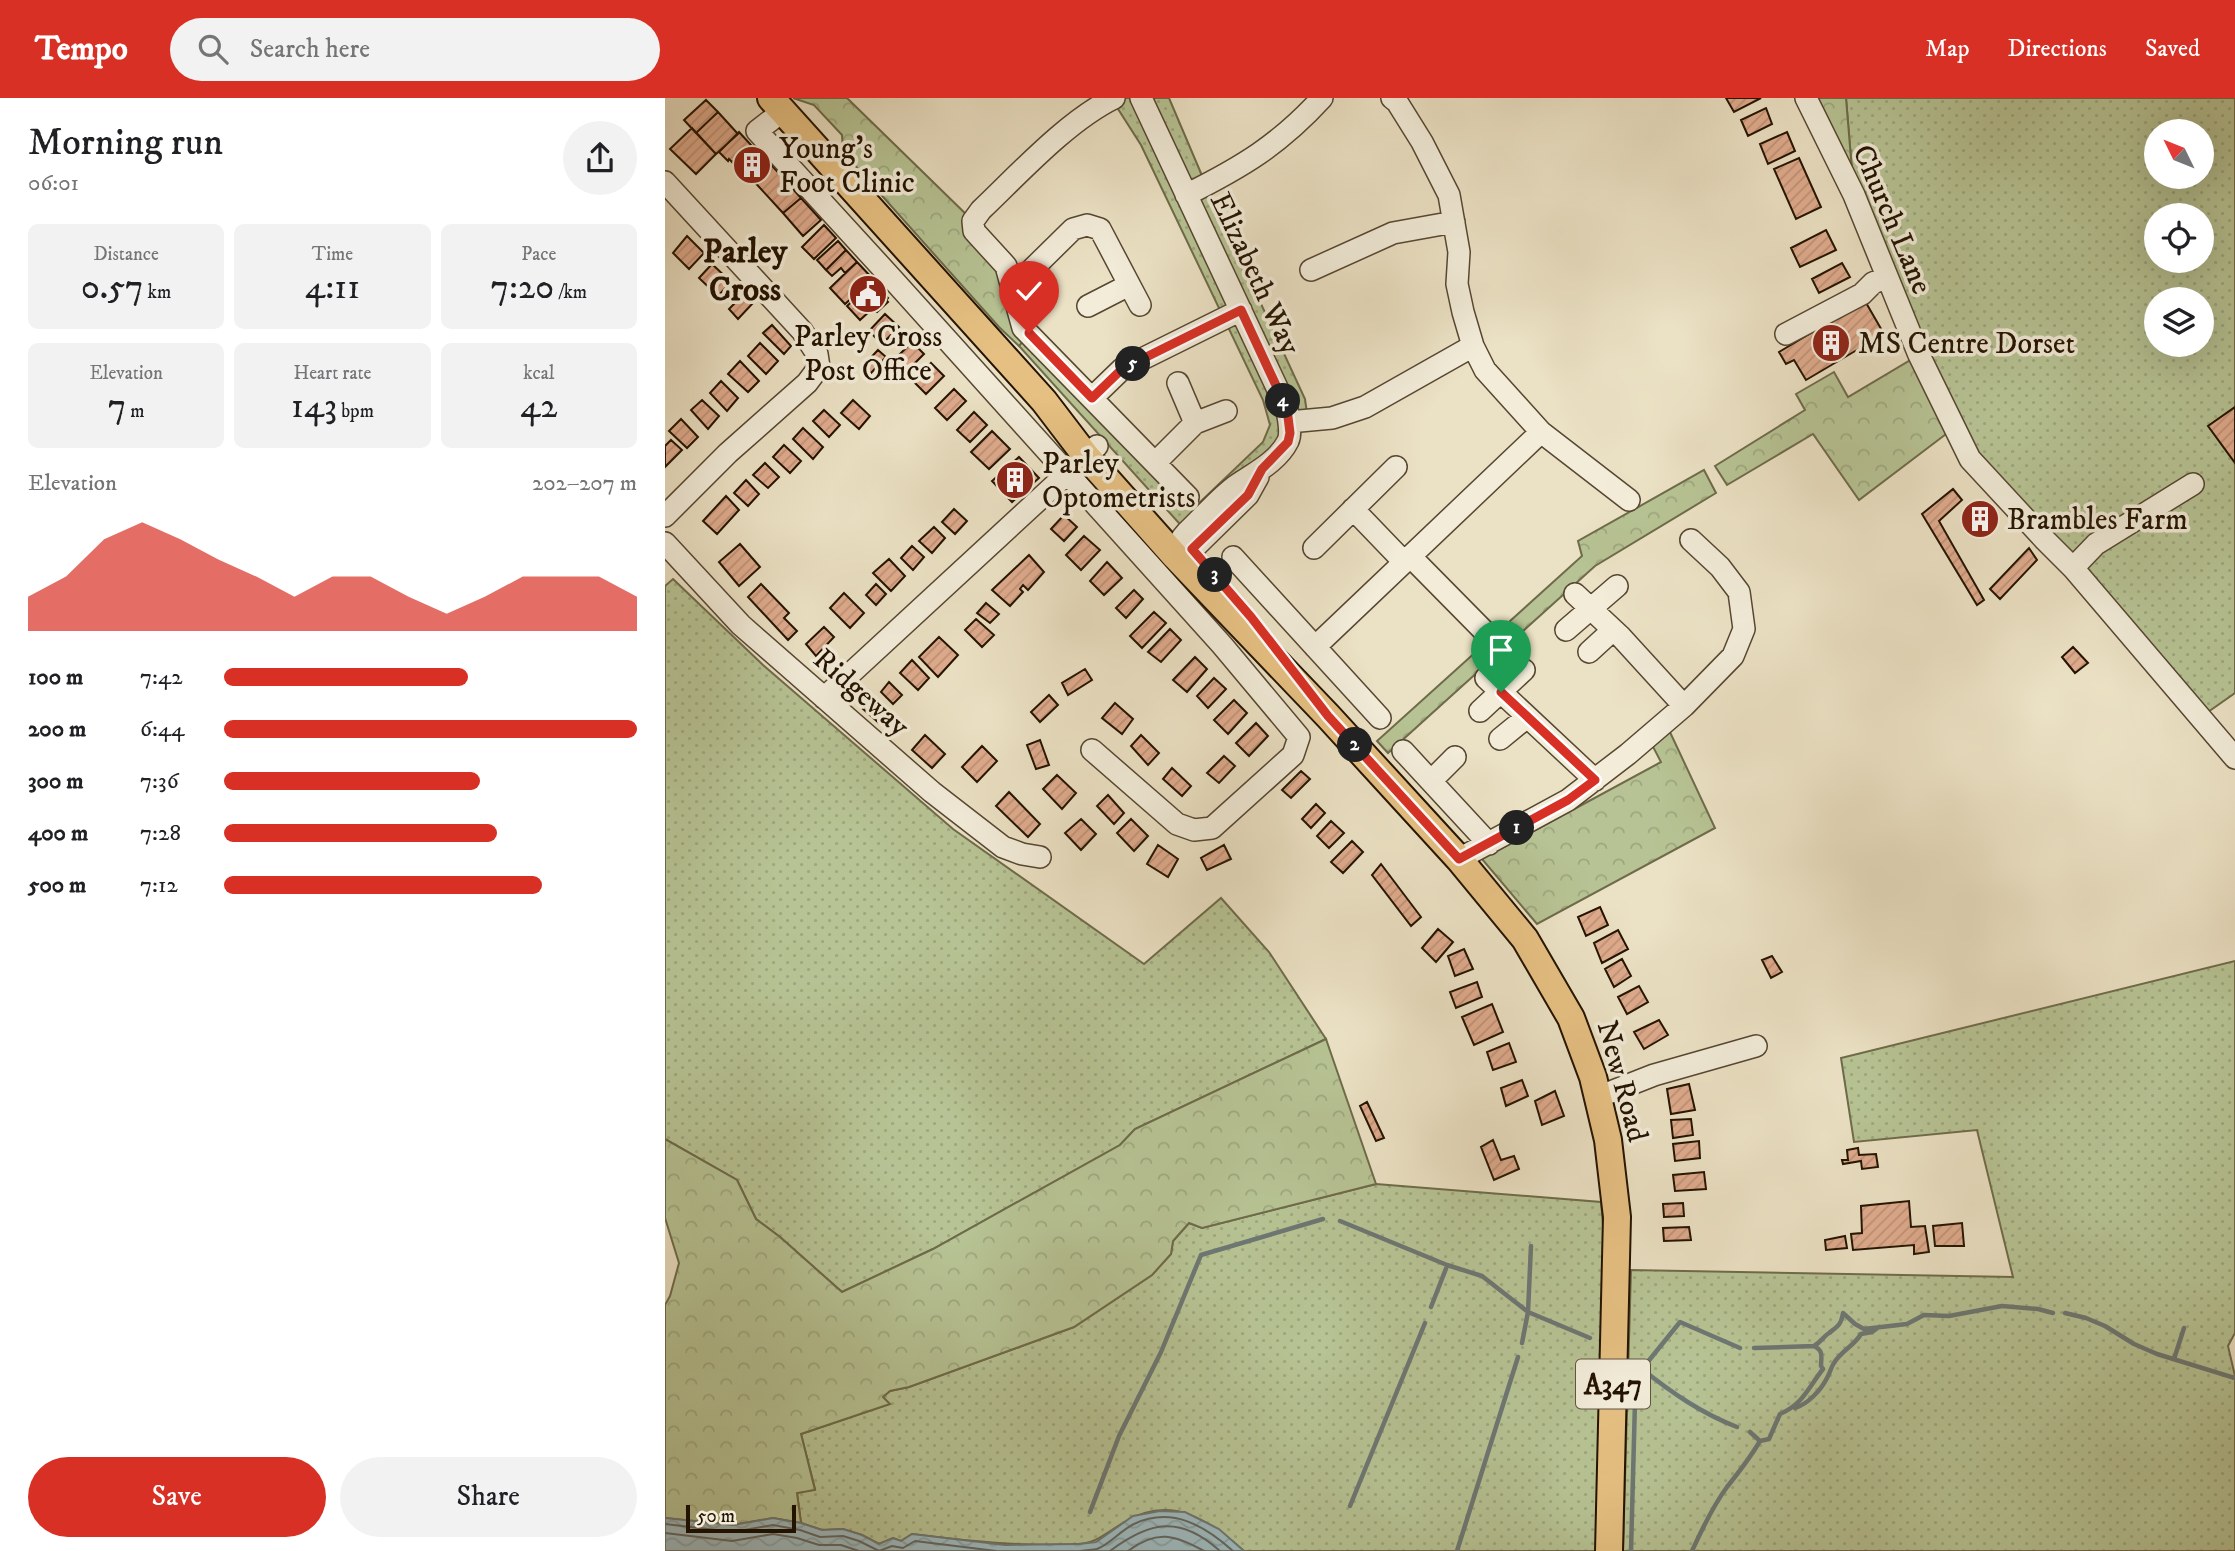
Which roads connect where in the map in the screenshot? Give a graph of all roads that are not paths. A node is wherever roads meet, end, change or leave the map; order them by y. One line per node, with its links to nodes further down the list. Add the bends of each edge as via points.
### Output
1 (755, 98): 7 (main road, New Road)
2 (1114, 98): 16 (street, via 1074,123 973,221 974,231 1006,266)
3 (1141, 98): 9 (street, Elizabeth Way)
4 (1322, 98): 9 (street, via 1269,148)
5 (1392, 98): 10 (street, via 1422,142 1449,195)
6 (1806, 98): 13 (street, Church Lane, via 1854,195)
7 (771, 115): 11 (main road, New Road / A347); 14 (street, New Road)
8 (665, 182): 36 (street, via 802,331 817,354 819,367)
9 (1186, 195): 19 (street, Elizabeth Way)
10 (1454, 222): 12 (street, via 1393,233); 21 (street, via 1459,252 1457,284)
11 (917, 260): 14 (street); 28 (main road, New Road / A347)
12 (1311, 270)
13 (1887, 278): 20 (street); 43 (street, Church Lane, via 1970,458)
14 (896, 283): 31 (street, New Road)
15 (1129, 285): 16 (street, via 1100,229 1087,225 1073,229); 17 (street); 18 (street)
16 (1012, 289): 23 (street, via 1023,328)
17 (1140, 305)
18 (1088, 306)
19 (1241, 310): 23 (street, via 1122,369); 25 (street, Elizabeth Way)
20 (1786, 334)
21 (1473, 346): 25 (street, via 1365,407 1332,418); 27 (street, via 1485,370)
22 (1178, 383): 26 (street)
23 (1092, 398): 29 (street)
24 (1226, 411): 26 (street)
25 (1289, 422): 39 (street, via 1288,442 1262,469 1233,488)
26 (1195, 424): 29 (street)
27 (1541, 432): 34 (street); 42 (street)
28 (1091, 451): 31 (street); 39 (main road, New Road / A347)
29 (1155, 463): 33 (street)
30 (1396, 467): 35 (street)
31 (1067, 474): 53 (street); 59 (street, New Road, via 1299,737 1293,755 1212,828 1194,830 1177,824)
32 (2193, 484): 43 (street, via 2096,544)
33 (1188, 497)
34 (1629, 500)
35 (1353, 509): 40 (street); 42 (street)
36 (665, 516)
37 (1692, 540): 54 (street, via 1739,592 1744,629 1733,656)
38 (665, 543): 53 (street, Ridgeway, via 741,625)
39 (1183, 548): 67 (main road, New Road / A347, via 1251,617 1328,716)
40 (1314, 548)
41 (1233, 557): 49 (street)
42 (1407, 559): 48 (street); 49 (street)
43 (2073, 568): 62 (street, Church Lane)
44 (1617, 586): 45 (street)
45 (1583, 601): 46 (street); 47 (street)
46 (1566, 630)
47 (1613, 630): 50 (street); 54 (street)
48 (1484, 631)
49 (1315, 647): 57 (street)
50 (1589, 652)
51 (1524, 670): 52 (street)
52 (1493, 685): 55 (street); 56 (street)
53 (824, 698): 66 (street, Ridgeway, via 1003,847)
54 (1684, 706): 63 (street)
55 (1480, 711)
56 (1528, 717): 58 (street); 63 (street)
57 (1380, 718)
58 (1500, 740)
59 (1092, 750)
60 (1403, 751): 64 (street)
61 (1455, 757): 64 (street)
62 (2235, 758)
63 (1595, 780): 65 (street)
64 (1431, 781): 65 (street)
65 (1489, 844): 67 (street)
66 (1040, 857)
67 (1459, 859): 69 (main road, New Road / A347, via 1525,939 1571,1018)
68 (1756, 1046): 69 (street, via 1654,1075)
69 (1598, 1097): 70 (main road, New Road / A347, via 1617,1217)
70 (1609, 1551)

